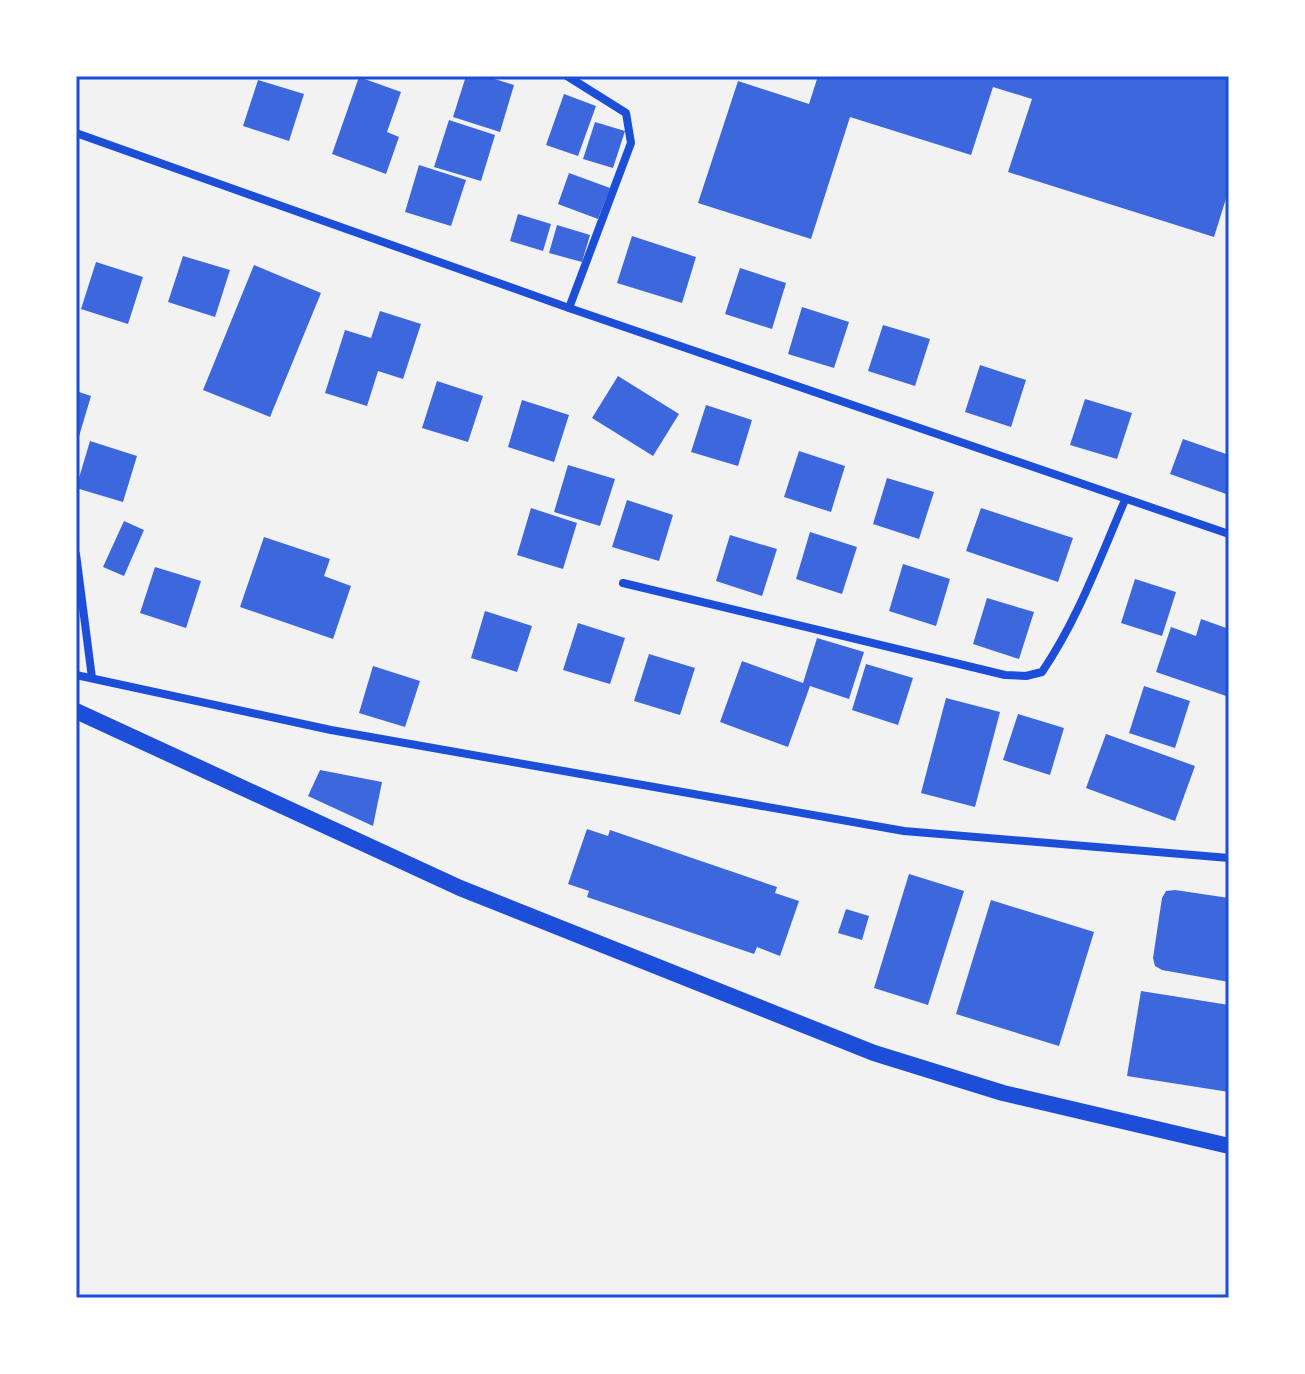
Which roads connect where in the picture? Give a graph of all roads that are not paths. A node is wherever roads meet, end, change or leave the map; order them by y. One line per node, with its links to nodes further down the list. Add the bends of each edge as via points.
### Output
1 (567, 76): 3 (street, via 626,113 631,143)
2 (76, 133): 3 (street)
3 (569, 308): 4 (street)
4 (1125, 500): 5 (street); 7 (street, via 1056,652 1042,672 1026,676)
5 (1229, 534)
6 (76, 554): 9 (street)
7 (623, 583)
8 (76, 675): 9 (street)
9 (92, 678): 11 (street, via 331,730 904,831)
10 (76, 711): 12 (main road, via 460,888 874,1053 1003,1093)
11 (1229, 858)
12 (1229, 1146)

